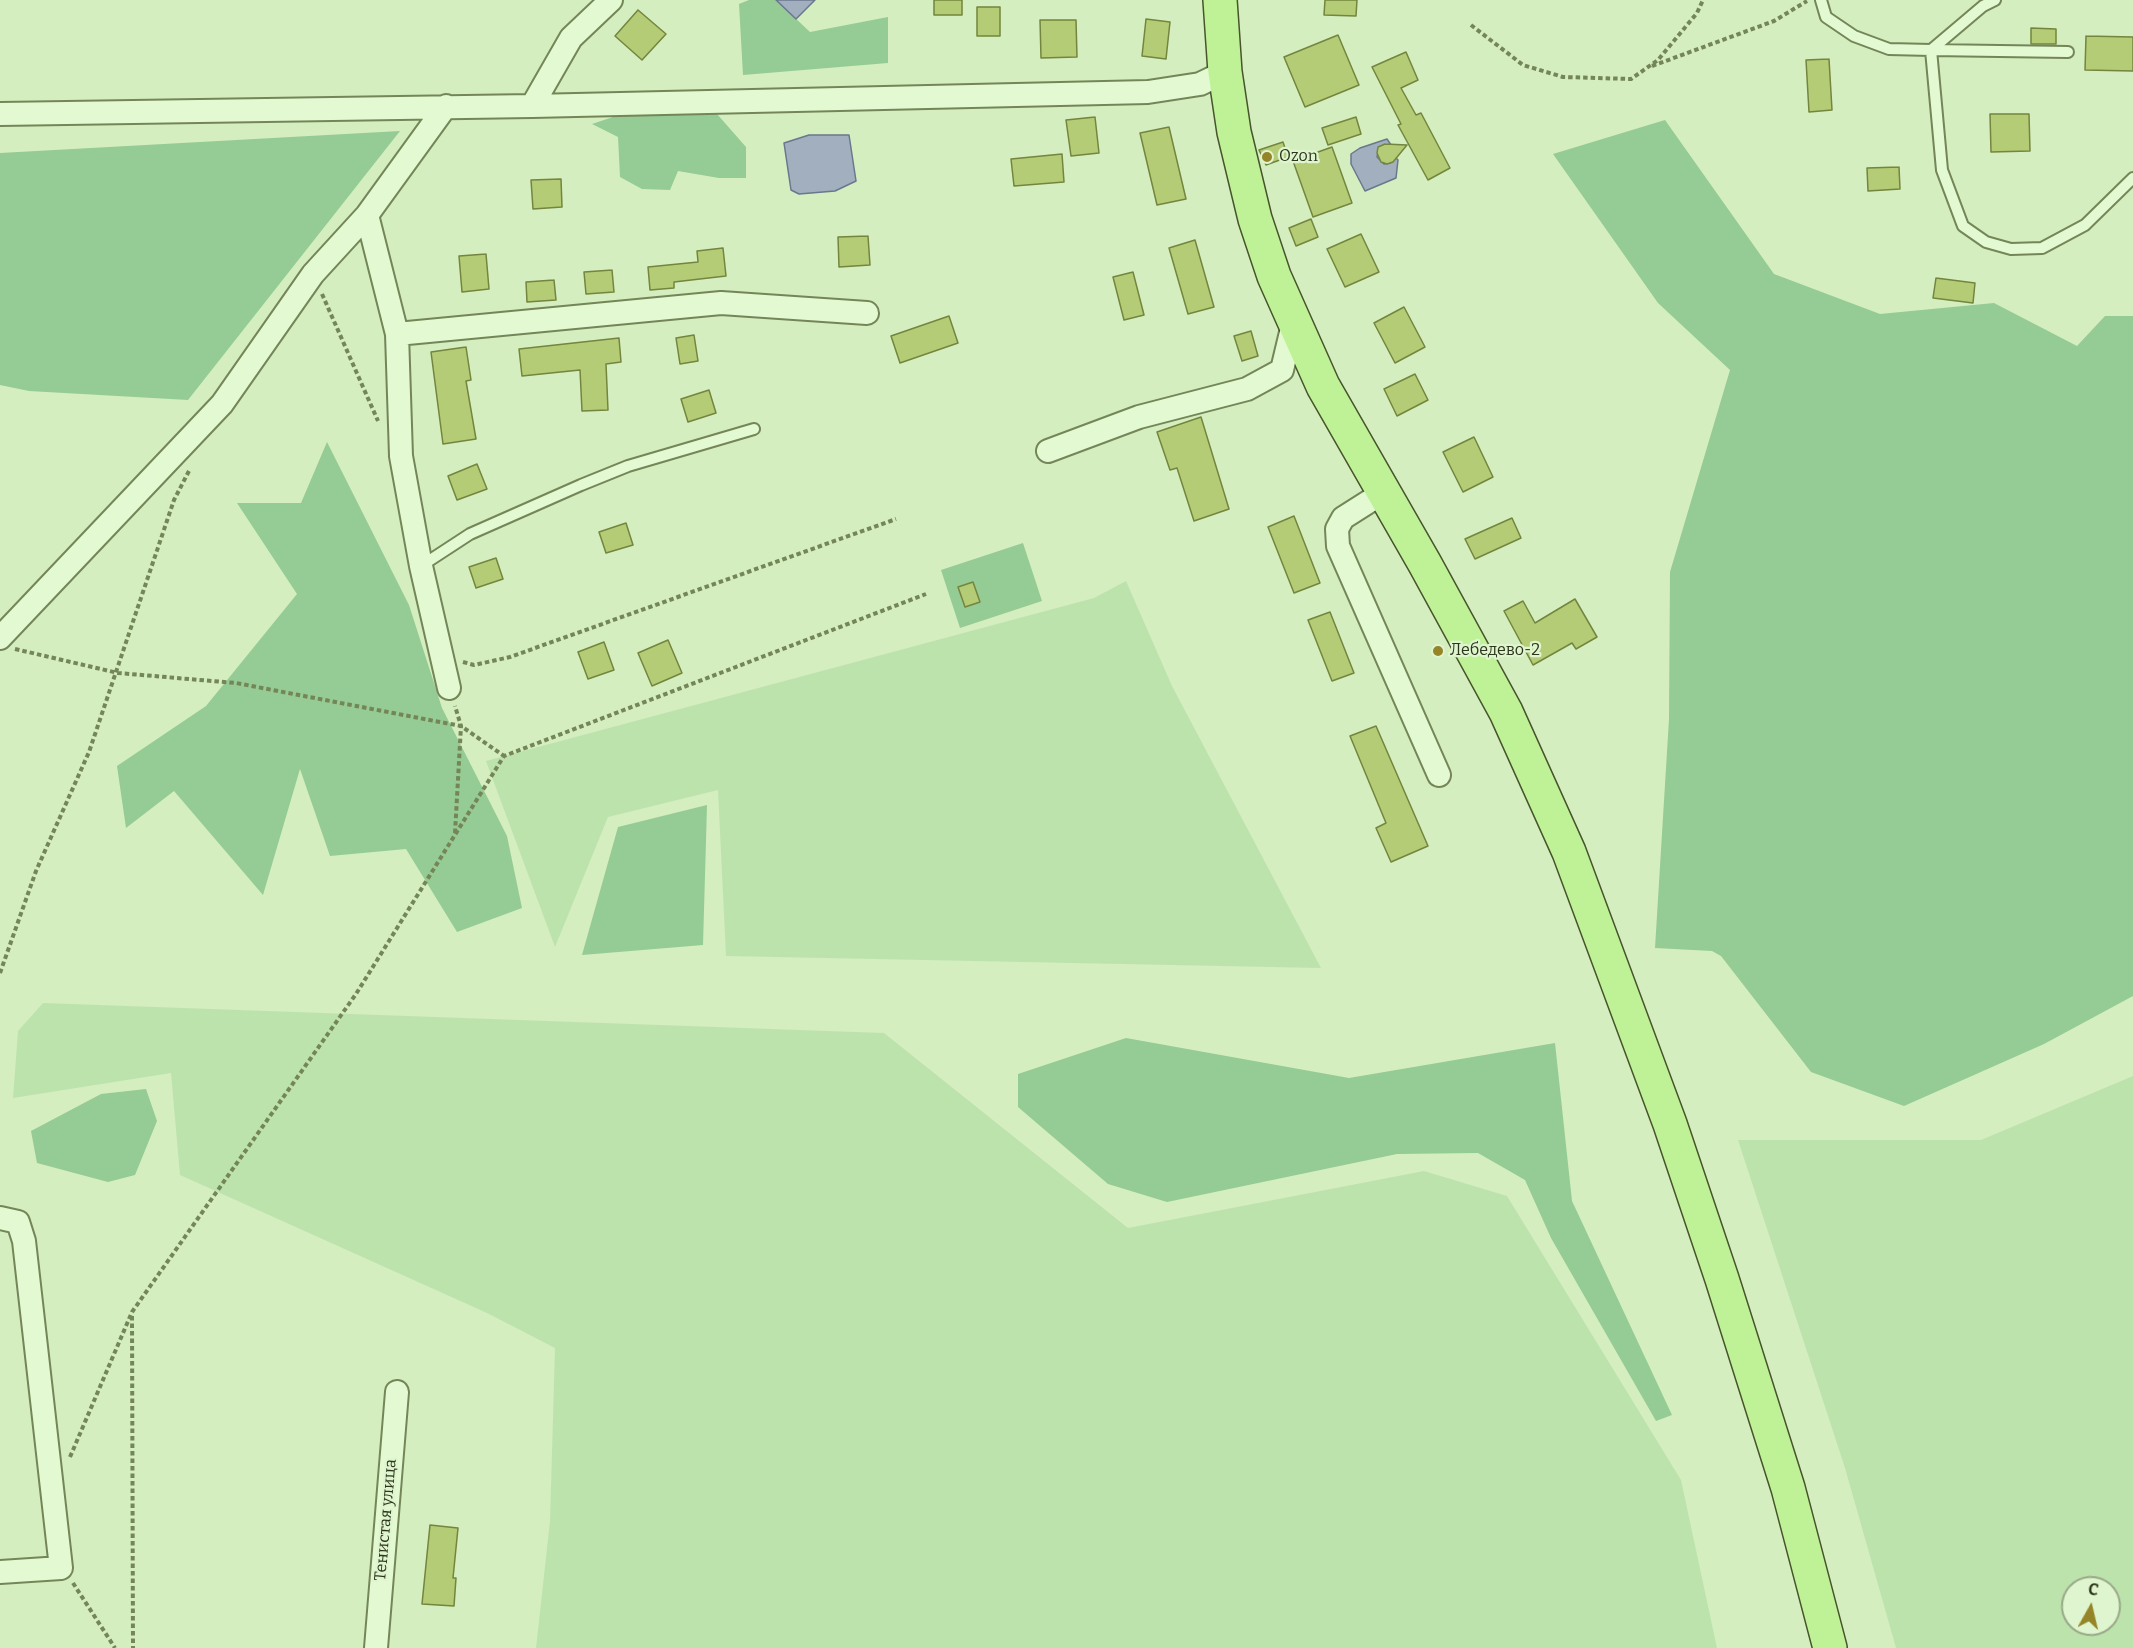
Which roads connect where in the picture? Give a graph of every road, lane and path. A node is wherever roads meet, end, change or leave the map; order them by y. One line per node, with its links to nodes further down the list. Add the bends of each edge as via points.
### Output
1 (611, 0): 13 (street, via 571,39)
2 (1220, 0): 11 (main road)
3 (1703, 0): 10 (path, via 1697,13)
4 (1808, 0): 10 (path, via 1774,21)
5 (1821, 0): 8 (lane, via 1826,17 1854,36 1888,49)
6 (1995, 0): 8 (lane)
7 (1471, 25): 10 (path, via 1523,65 1563,77 1631,79)
8 (1931, 50): 9 (lane); 15 (lane, via 1942,170 1963,226 1986,242 2010,249 2042,248 2085,225)
9 (2068, 52)
10 (1646, 69)
11 (1226, 72): 13 (street, via 1200,84 1148,92); 19 (main road, via 1247,190)
12 (446, 106): 13 (street); 14 (street); 16 (street)
13 (532, 106)
14 (0, 114)
15 (2133, 178)
16 (367, 215): 17 (street); 20 (street)
17 (313, 274): 23 (path, via 373,412); 29 (street, via 222,404)
18 (867, 313): 20 (street, via 721,303)
19 (1293, 324): 22 (street, via 1282,370 1247,389 1139,417); 25 (main road)
20 (397, 334): 23 (street)
21 (754, 429): 27 (lane, via 628,466 581,485 470,534)
22 (1048, 451)
23 (401, 456): 27 (street)
24 (190, 468): 31 (path, via 174,500)
25 (1384, 492): 35 (street, via 1343,518 1337,529 1338,546); 47 (main road, via 1506,712 1569,852 1670,1124 1722,1279 1788,1488)
26 (896, 519): 30 (path, via 510,657 474,665)
27 (421, 566): 30 (street)
28 (926, 594): 34 (path)
29 (5, 643): 31 (path)
30 (442, 658): 32 (street)
31 (118, 673): 33 (path, via 236,682); 37 (path, via 89,752 36,871)
32 (449, 688): 33 (path)
33 (461, 726): 34 (path); 36 (path)
34 (504, 756): 36 (path)
35 (1439, 775)
36 (455, 833): 39 (path, via 356,994)
37 (0, 973)
38 (0, 1218): 41 (street, via 18,1222 24,1241)
39 (132, 1312): 41 (path); 45 (path)
40 (397, 1392): 46 (street, Тенистая улица)
41 (52, 1500): 42 (street)
42 (61, 1568): 43 (street); 44 (path, via 79,1589)
43 (0, 1572)
44 (115, 1648)
45 (133, 1648)
46 (376, 1648)
47 (1830, 1648)

